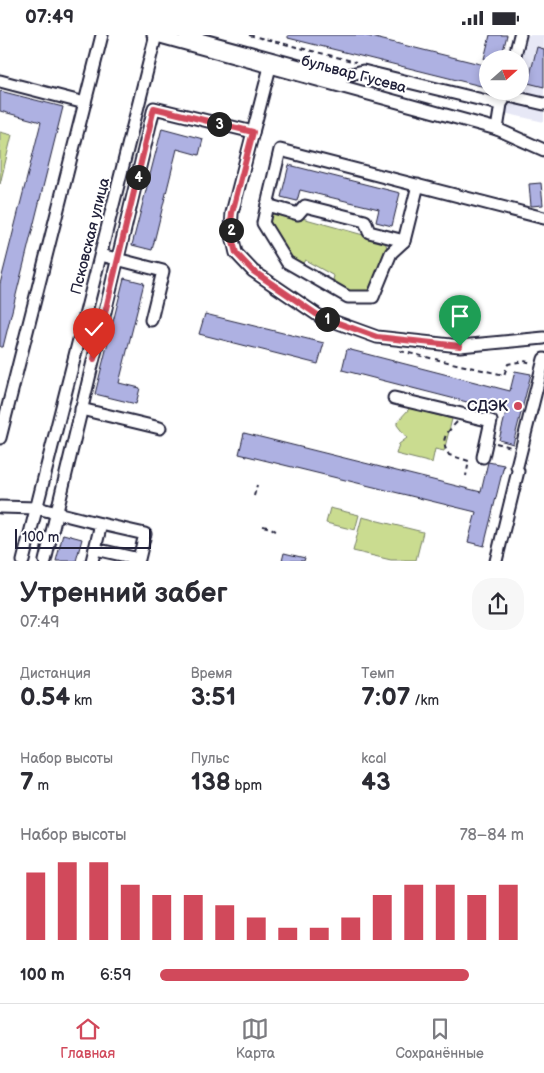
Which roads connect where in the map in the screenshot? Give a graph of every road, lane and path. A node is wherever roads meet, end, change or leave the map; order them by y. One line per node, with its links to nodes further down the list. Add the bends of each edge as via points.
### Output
1 (102, 35): 11 (street)
2 (155, 35): 6 (street, бульвар Гусева); 20 (street, Псковская улица)
3 (185, 35): 8 (street, via 340,77 363,71)
4 (520, 35): 5 (street)
5 (516, 50)
6 (270, 67): 13 (street, бульвар Гусева); 14 (street)
7 (0, 81): 11 (street)
8 (479, 92)
9 (503, 100): 13 (street)
10 (521, 100): 12 (street)
11 (85, 103): 30 (street)
12 (544, 104)
13 (496, 129): 15 (street, бульвар Гусева)
14 (253, 132): 21 (street, via 154,108); 23 (street, via 230,231 236,253 253,271 319,316 377,337 460,346)
15 (544, 150)
16 (418, 185): 17 (street, via 280,150); 18 (street); 19 (street)
17 (267, 205): 19 (street, via 298,213 305,206 365,221 369,232); 19 (street, via 263,223 287,262 348,297 373,297 391,253)
18 (544, 218)
19 (404, 241)
20 (101, 255): 21 (street); 38 (street, Псковская улица)
21 (118, 259): 22 (street, via 163,271); 27 (street)
22 (151, 320)
23 (544, 338)
24 (392, 349): 25 (path, via 504,375 508,364)
25 (540, 362): 44 (street)
26 (394, 398): 28 (street)
27 (81, 409): 29 (street); 39 (street)
28 (464, 415): 31 (street, via 491,421); 34 (path, via 443,439 443,446 449,455 469,461)
29 (160, 428)
30 (0, 438)
31 (487, 441): 32 (path); 33 (street)
32 (515, 448)
33 (483, 457)
34 (466, 476)
35 (257, 485): 36 (path)
36 (254, 496)
37 (0, 507): 38 (street)
38 (37, 508): 39 (street); 45 (street, Псковская улица)
39 (56, 513): 40 (street); 46 (street)
40 (101, 524): 43 (street); 43 (street, via 145,534 139,559)
41 (263, 526): 42 (path)
42 (279, 533)
43 (95, 549): 47 (street)
44 (498, 559)
45 (24, 561)
46 (45, 561)
47 (92, 561)

